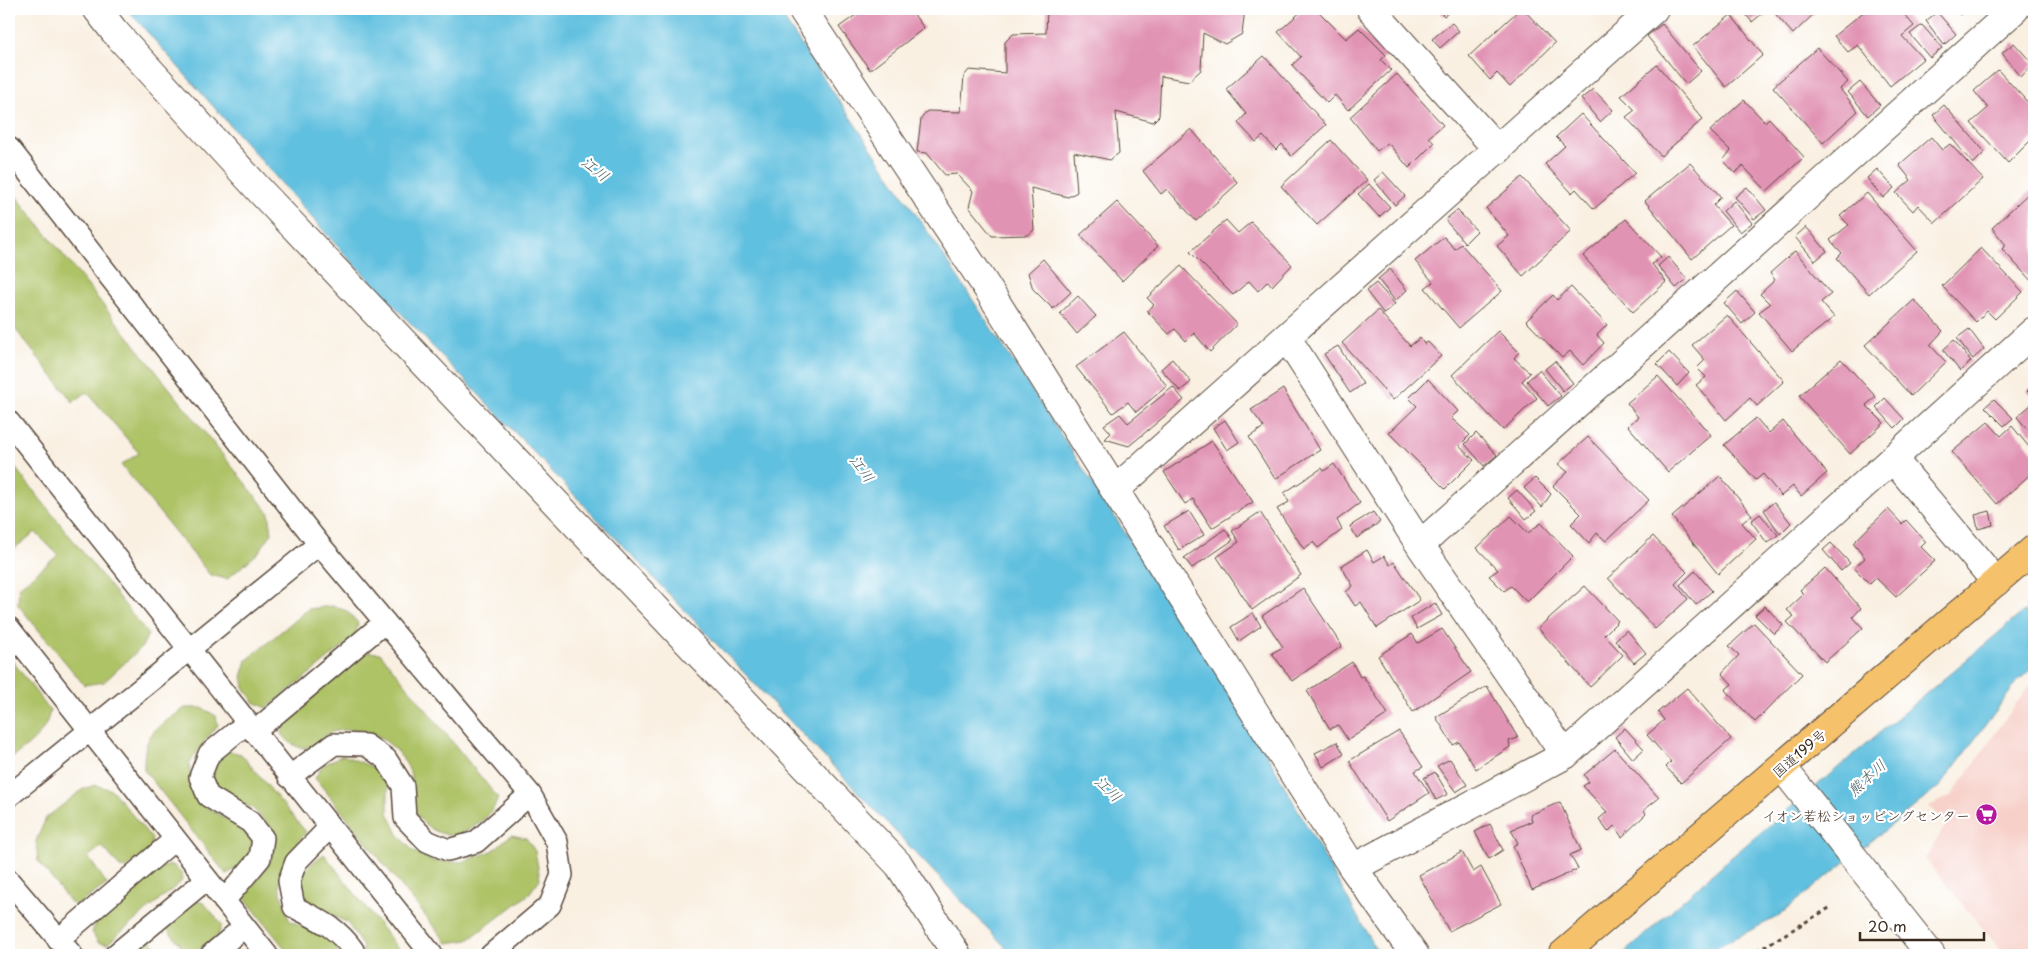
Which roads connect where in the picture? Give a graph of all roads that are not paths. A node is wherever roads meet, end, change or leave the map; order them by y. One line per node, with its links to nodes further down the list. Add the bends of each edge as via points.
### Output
1 (97, 9): 41 (street, via 263,194 899,865)
2 (802, 9): 12 (street, via 984,282)
3 (1371, 9): 7 (street)
4 (1654, 9): 7 (street)
5 (2015, 9): 14 (street)
6 (9, 148): 13 (lane)
7 (1498, 150): 9 (street)
8 (2034, 331): 11 (street)
9 (1287, 338): 12 (street); 14 (street)
10 (9, 422): 19 (lane)
11 (1893, 459): 16 (street); 22 (street)
12 (1115, 490): 29 (street)
13 (319, 544): 17 (lane); 19 (lane)
14 (1420, 545): 22 (street)
15 (2034, 549): 16 (highway, 国道199号)
16 (1996, 582): 23 (highway, 国道199号)
17 (385, 622): 20 (lane); 25 (lane)
18 (9, 628): 21 (lane)
19 (189, 650): 20 (lane); 21 (lane)
20 (250, 728): 24 (lane); 32 (lane, via 209,754 200,778 208,796 250,822 264,838 260,858)
21 (89, 731): 26 (lane); 28 (lane)
22 (1565, 755): 29 (street)
23 (1782, 768): 43 (highway, 国道199号); 44 (street)
24 (289, 777): 25 (lane, via 334,744 366,745 386,759 403,786 405,818 426,841 448,850 476,842); 27 (lane)
25 (530, 794): 40 (lane, via 557,842 562,875 550,905)
26 (9, 796)
27 (330, 827): 38 (lane, via 296,862 289,881 294,908 324,922 343,936 352,950); 39 (lane)
28 (176, 839): 30 (lane); 34 (lane)
29 (1354, 868): 42 (street)
30 (207, 879): 32 (lane); 35 (lane)
31 (9, 881): 34 (lane)
32 (224, 901): 33 (lane)
33 (244, 927): 36 (lane); 37 (lane)
34 (65, 947)
35 (115, 955)
36 (211, 955)
37 (267, 955)
38 (350, 955)
39 (432, 955)
40 (491, 955)
41 (957, 955)
42 (1415, 955)
43 (1562, 955)
44 (1931, 955)

